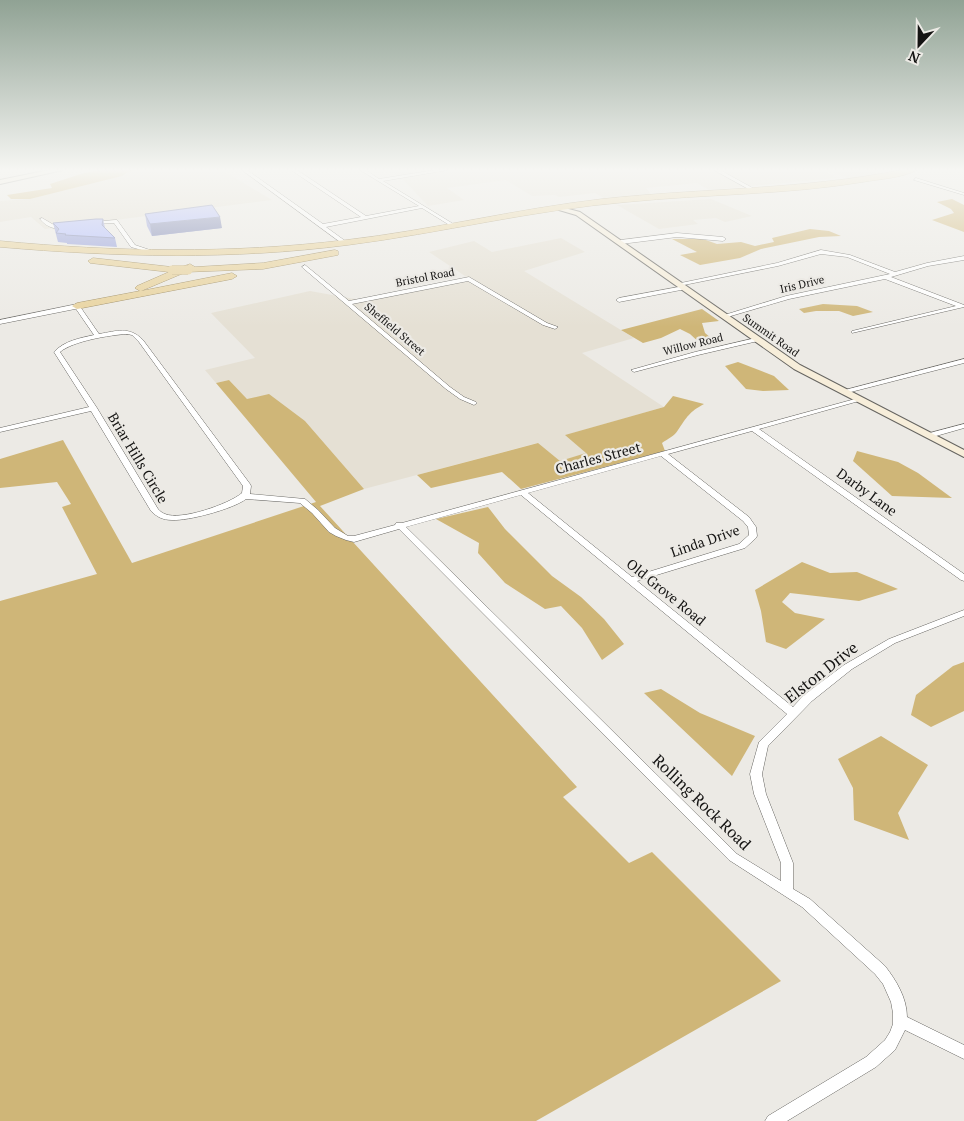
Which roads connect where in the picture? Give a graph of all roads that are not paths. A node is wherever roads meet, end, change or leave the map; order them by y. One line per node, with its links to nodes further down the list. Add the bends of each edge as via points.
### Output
1 (45, 222): 12 (street, via 51,227)
2 (103, 222): 10 (street)
3 (116, 222): 18 (street)
4 (317, 222): 13 (street)
5 (342, 222): 13 (street)
6 (448, 222): 11 (street)
7 (470, 222): 11 (highway)
8 (486, 222): 19 (highway)
9 (596, 222): 15 (main road, Summit Road)
10 (88, 224)
11 (453, 225): 16 (highway)
12 (71, 226)
13 (322, 226): 16 (street)
14 (723, 240): 15 (street, via 678,235)
15 (621, 242): 28 (main road, Summit Road)
16 (344, 243): 20 (highway)
17 (0, 246): 21 (highway); 25 (highway)
18 (133, 246): 21 (street); 22 (street)
19 (360, 247): 24 (highway); 25 (highway, bridge, via 263,266 172,270)
20 (262, 251): 22 (highway); 29 (highway, via 198,265)
21 (126, 253): 22 (highway)
22 (154, 253)
23 (964, 258): 26 (street, Iris Drive)
24 (308, 263): 29 (highway); 33 (street, Sheffield Street)
25 (117, 264): 29 (highway, via 138,271)
26 (895, 274): 27 (street, Iris Drive); 28 (street, via 843,254 821,252)
27 (885, 277): 35 (street); 36 (street, Iris Drive, via 788,297)
28 (682, 286): 31 (street); 36 (main road, Summit Road)
29 (151, 287): 30 (highway); 32 (highway, via 121,308 104,309 99,306)
30 (133, 290): 32 (highway); 34 (highway)
31 (619, 300)
32 (101, 302): 34 (highway)
33 (348, 303): 38 (street, Bristol Road, via 469,280); 46 (street, Sheffield Street, via 450,389)
34 (78, 306): 37 (street); 40 (street)
35 (963, 306): 39 (street)
36 (724, 316): 41 (main road, Summit Road)
37 (0, 322)
38 (555, 327)
39 (854, 332)
40 (98, 337): 47 (street, Briar Hills Circle, via 65,345 57,352); 55 (street, Briar Hills Circle, via 123,332 136,335 247,486)
41 (756, 340): 43 (street, Willow Road); 44 (main road, Summit Road)
42 (964, 361): 44 (street)
43 (634, 370)
44 (843, 392): 45 (main road, Summit Road)
45 (857, 400): 49 (street, Charles Street); 51 (main road, Summit Road)
46 (474, 403)
47 (93, 408): 50 (street); 55 (street, Briar Hills Circle, via 160,516 181,518)
48 (964, 426): 51 (street)
49 (754, 429): 52 (street, Charles Street); 57 (street, Darby Lane)
50 (0, 430)
51 (929, 436): 53 (main road, Summit Road)
52 (662, 454): 54 (street, Charles Street); 58 (street, Linda Drive, via 746,519 752,527 753,536 742,546)
53 (964, 454)
54 (522, 492): 56 (street, Charles Street); 58 (street, Old Grove Road)
55 (244, 496): 56 (street, Charles Street, via 302,500 345,539)
56 (399, 525): 61 (street, Rolling Rock Road, via 733,857)
57 (964, 578)
58 (630, 580): 60 (street, Old Grove Road)
59 (964, 613): 60 (street, Elston Drive, via 892,641 848,667)
60 (793, 713): 61 (street, Elston Drive, via 763,745 756,774 760,794 787,863)
61 (787, 890): 62 (street, Rolling Rock Road, via 806,903 880,970 900,1003)
62 (900, 1021): 63 (street); 64 (street, Rolling Rock Road, via 898,1032 882,1054)
63 (964, 1052)
64 (772, 1121)

